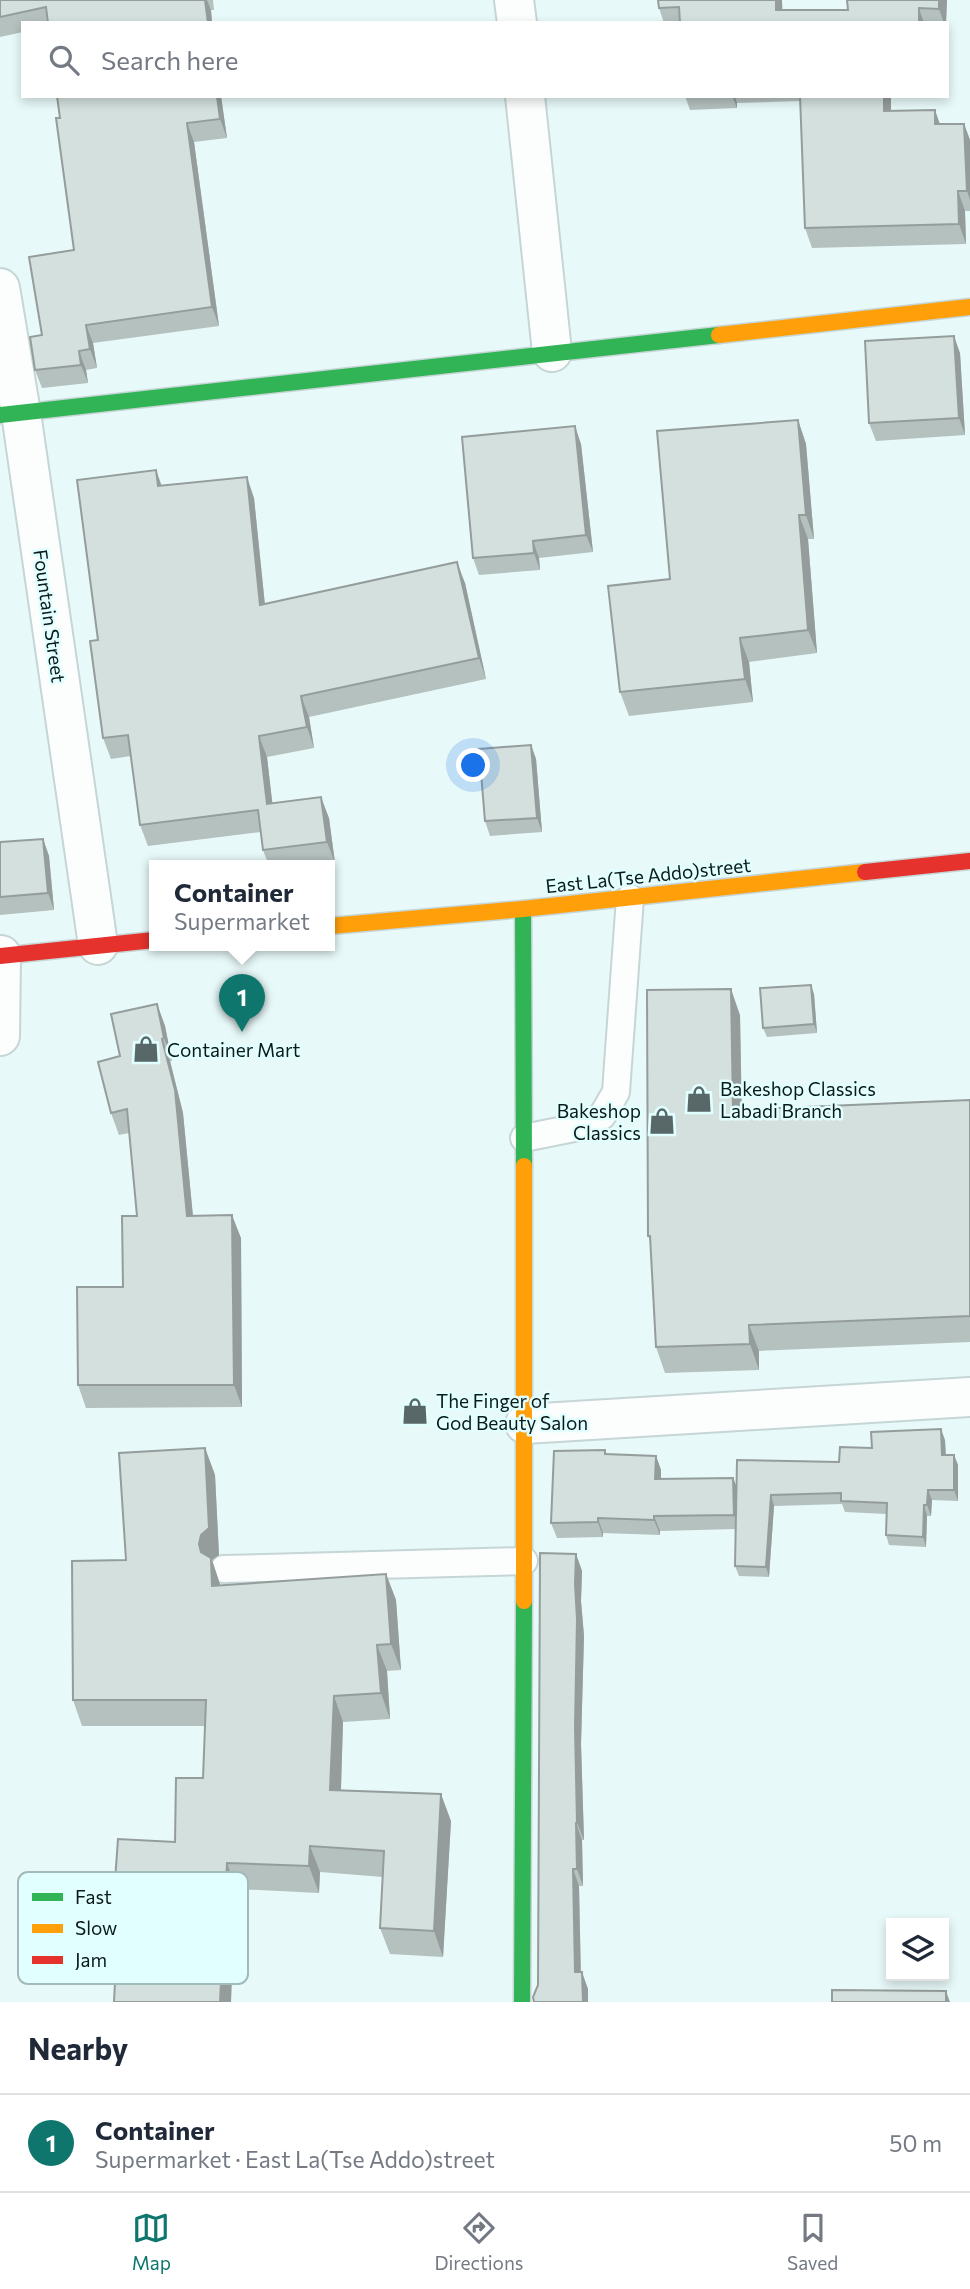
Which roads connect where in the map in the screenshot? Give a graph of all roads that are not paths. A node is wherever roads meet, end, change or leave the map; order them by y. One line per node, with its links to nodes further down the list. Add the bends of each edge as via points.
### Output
1 (514, 0): 2 (street)
2 (517, 21)
3 (524, 98): 6 (street)
4 (0, 288): 7 (street, Fountain Street)
5 (970, 307): 6 (street)
6 (552, 352): 7 (street)
7 (10, 414): 13 (street, Fountain Street)
8 (970, 861): 9 (street, East La(Tse Addo)street)
9 (630, 898): 10 (street, East La(Tse Addo)street); 16 (lane, via 616,1092 602,1116 584,1126)
10 (523, 909): 11 (street, East La(Tse Addo)street); 16 (street)
11 (335, 926)
12 (149, 941): 13 (street)
13 (98, 945): 14 (street)
14 (1, 955): 15 (street)
15 (0, 1036)
16 (524, 1138): 18 (street)
17 (970, 1397): 18 (street)
18 (525, 1424): 19 (street)
19 (524, 1561): 20 (lane); 21 (street)
20 (224, 1569)
21 (522, 2002)

